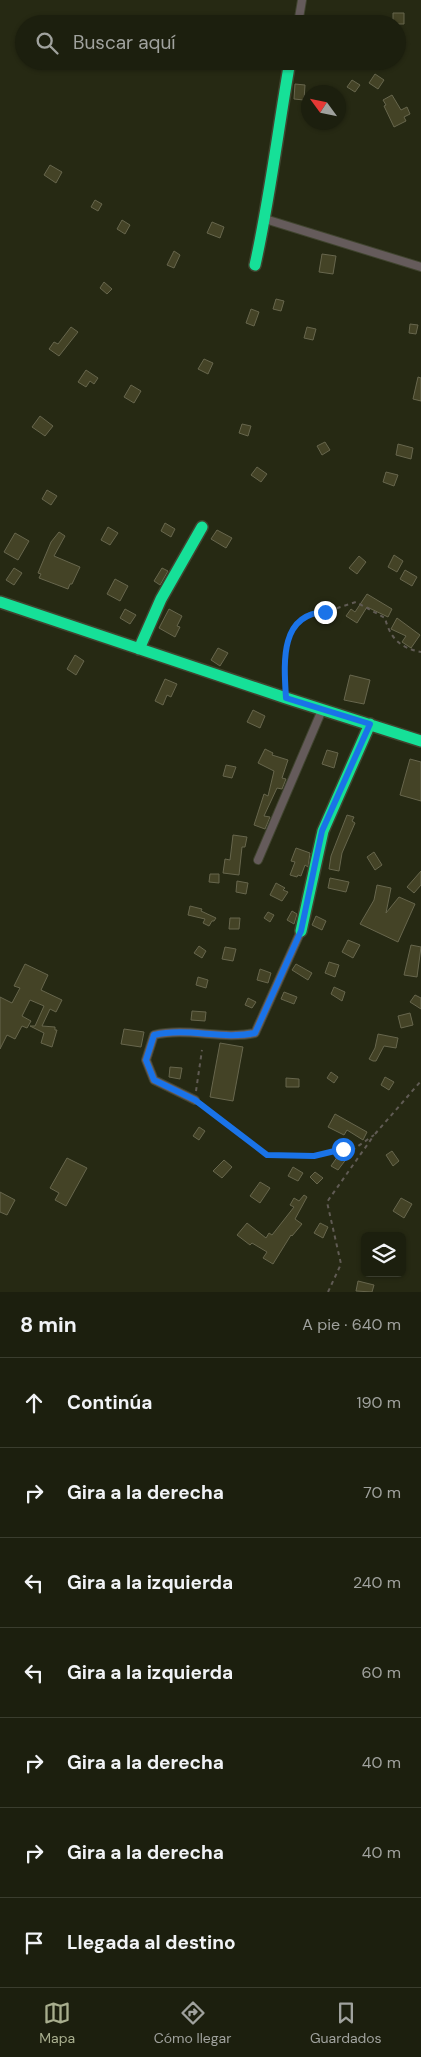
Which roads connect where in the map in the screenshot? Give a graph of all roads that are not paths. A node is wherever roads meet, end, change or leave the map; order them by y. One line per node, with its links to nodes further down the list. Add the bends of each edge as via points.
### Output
1 (302, 0): 2 (street)
2 (300, 15)
3 (288, 70): 4 (street)
4 (266, 219): 5 (street); 6 (street)
5 (255, 265)
6 (421, 267)
7 (202, 527): 9 (street, via 161,599)
8 (0, 602): 9 (street)
9 (139, 649): 10 (street)
10 (322, 710): 11 (street); 13 (street)
11 (370, 724): 12 (street); 14 (street, via 322,831)
12 (421, 740)
13 (258, 860)
14 (301, 931): 15 (street, via 255,1033 240,1036 168,1032 154,1035 146,1060 154,1080)
15 (195, 1100)

